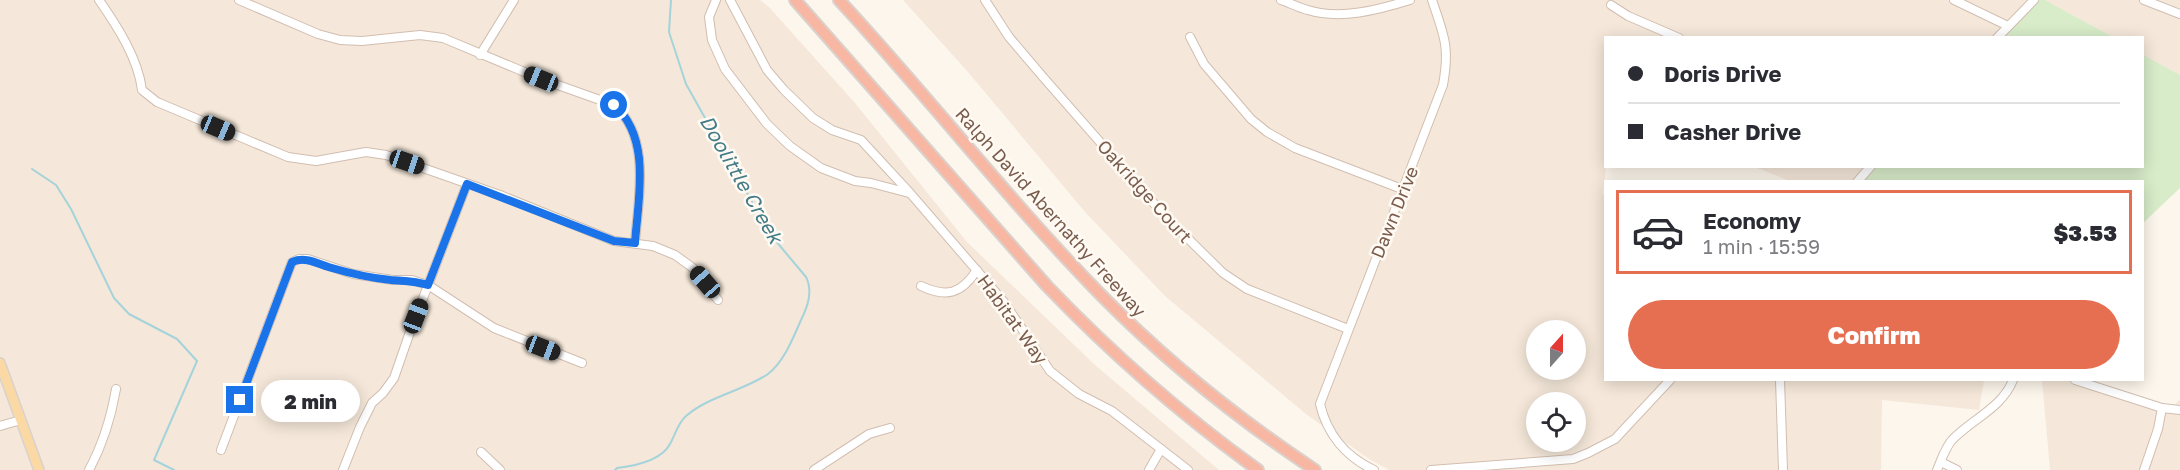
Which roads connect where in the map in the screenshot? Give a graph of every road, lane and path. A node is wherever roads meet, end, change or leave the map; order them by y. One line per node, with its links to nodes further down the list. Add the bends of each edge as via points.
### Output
1 (99, 0): 25 (street, via 132,58 142,90 158,102 288,157 316,161 366,152 386,155)
2 (239, 0): 22 (street, via 340,40 432,36)
3 (514, 0): 22 (street)
4 (716, 0): 27 (street, via 709,17 712,40 725,69 789,146 821,168 855,182)
5 (730, 0): 27 (street, Habitat Way, via 766,70 784,90 813,118 861,140)
6 (795, 0): 57 (highway, via 1082,322 1181,412)
7 (839, 0): 58 (highway, Ralph David Abernathy Freeway, via 1046,235 1121,314 1215,398)
8 (985, 0): 33 (street, Oakridge Court, via 1009,37 1043,77 1164,215 1224,273 1247,290)
9 (1281, 0): 10 (street, via 1309,11 1338,15)
10 (1410, 0)
11 (1432, 0): 26 (street, Dawn Drive, via 1447,46 1447,62 1443,85)
12 (1954, 0): 18 (street)
13 (2034, 0): 18 (street)
14 (2144, 0): 15 (street)
15 (2160, 3): 17 (street)
16 (1611, 5): 19 (street)
17 (2180, 14)
18 (2008, 26): 20 (street)
19 (1673, 36)
20 (1999, 36)
21 (1190, 37): 26 (street, via 1204,64 1267,132 1295,148)
22 (480, 55): 28 (street, via 614,105 622,112 637,141 640,163)
23 (1869, 168): 24 (street)
24 (1859, 180)
25 (467, 184): 28 (street, via 614,241); 30 (street)
26 (1402, 189): 33 (street, Dawn Drive)
27 (910, 193): 29 (street, Habitat Way)
28 (635, 243): 32 (street, via 675,255 693,268)
29 (978, 270): 31 (street, via 962,289 946,294); 46 (street, Habitat Way, via 1050,371)
30 (428, 285): 35 (street, via 494,328); 47 (street, via 353,274 308,259 292,262); 52 (street, via 394,378 372,403)
31 (921, 286)
32 (718, 300)
33 (1348, 329): 59 (street, Dawn Drive, via 1320,404 1332,436)
34 (0, 363): 43 (main road)
35 (582, 363)
36 (1669, 381): 60 (street, via 1615,439 1573,459)
37 (1780, 381): 61 (street)
38 (2013, 381): 49 (street, via 1998,402 1951,441)
39 (2078, 381): 41 (street)
40 (116, 389): 51 (street, via 112,414)
41 (2162, 408): 42 (street); 63 (street)
42 (2180, 410)
43 (21, 420): 44 (street); 50 (main road)
44 (0, 426)
45 (890, 428): 54 (street, via 869,434)
46 (1161, 449): 55 (street); 56 (street, Habitat Way)
47 (222, 450)
48 (481, 452): 53 (street)
49 (1939, 466): 62 (street)
50 (39, 470)
51 (89, 470)
52 (343, 470)
53 (500, 470)
54 (814, 470)
55 (1149, 470)
56 (1188, 470)
57 (1258, 470)
58 (1315, 470)
59 (1374, 470)
60 (1431, 470)
61 (1783, 470)
62 (1957, 470)
63 (2144, 470)

